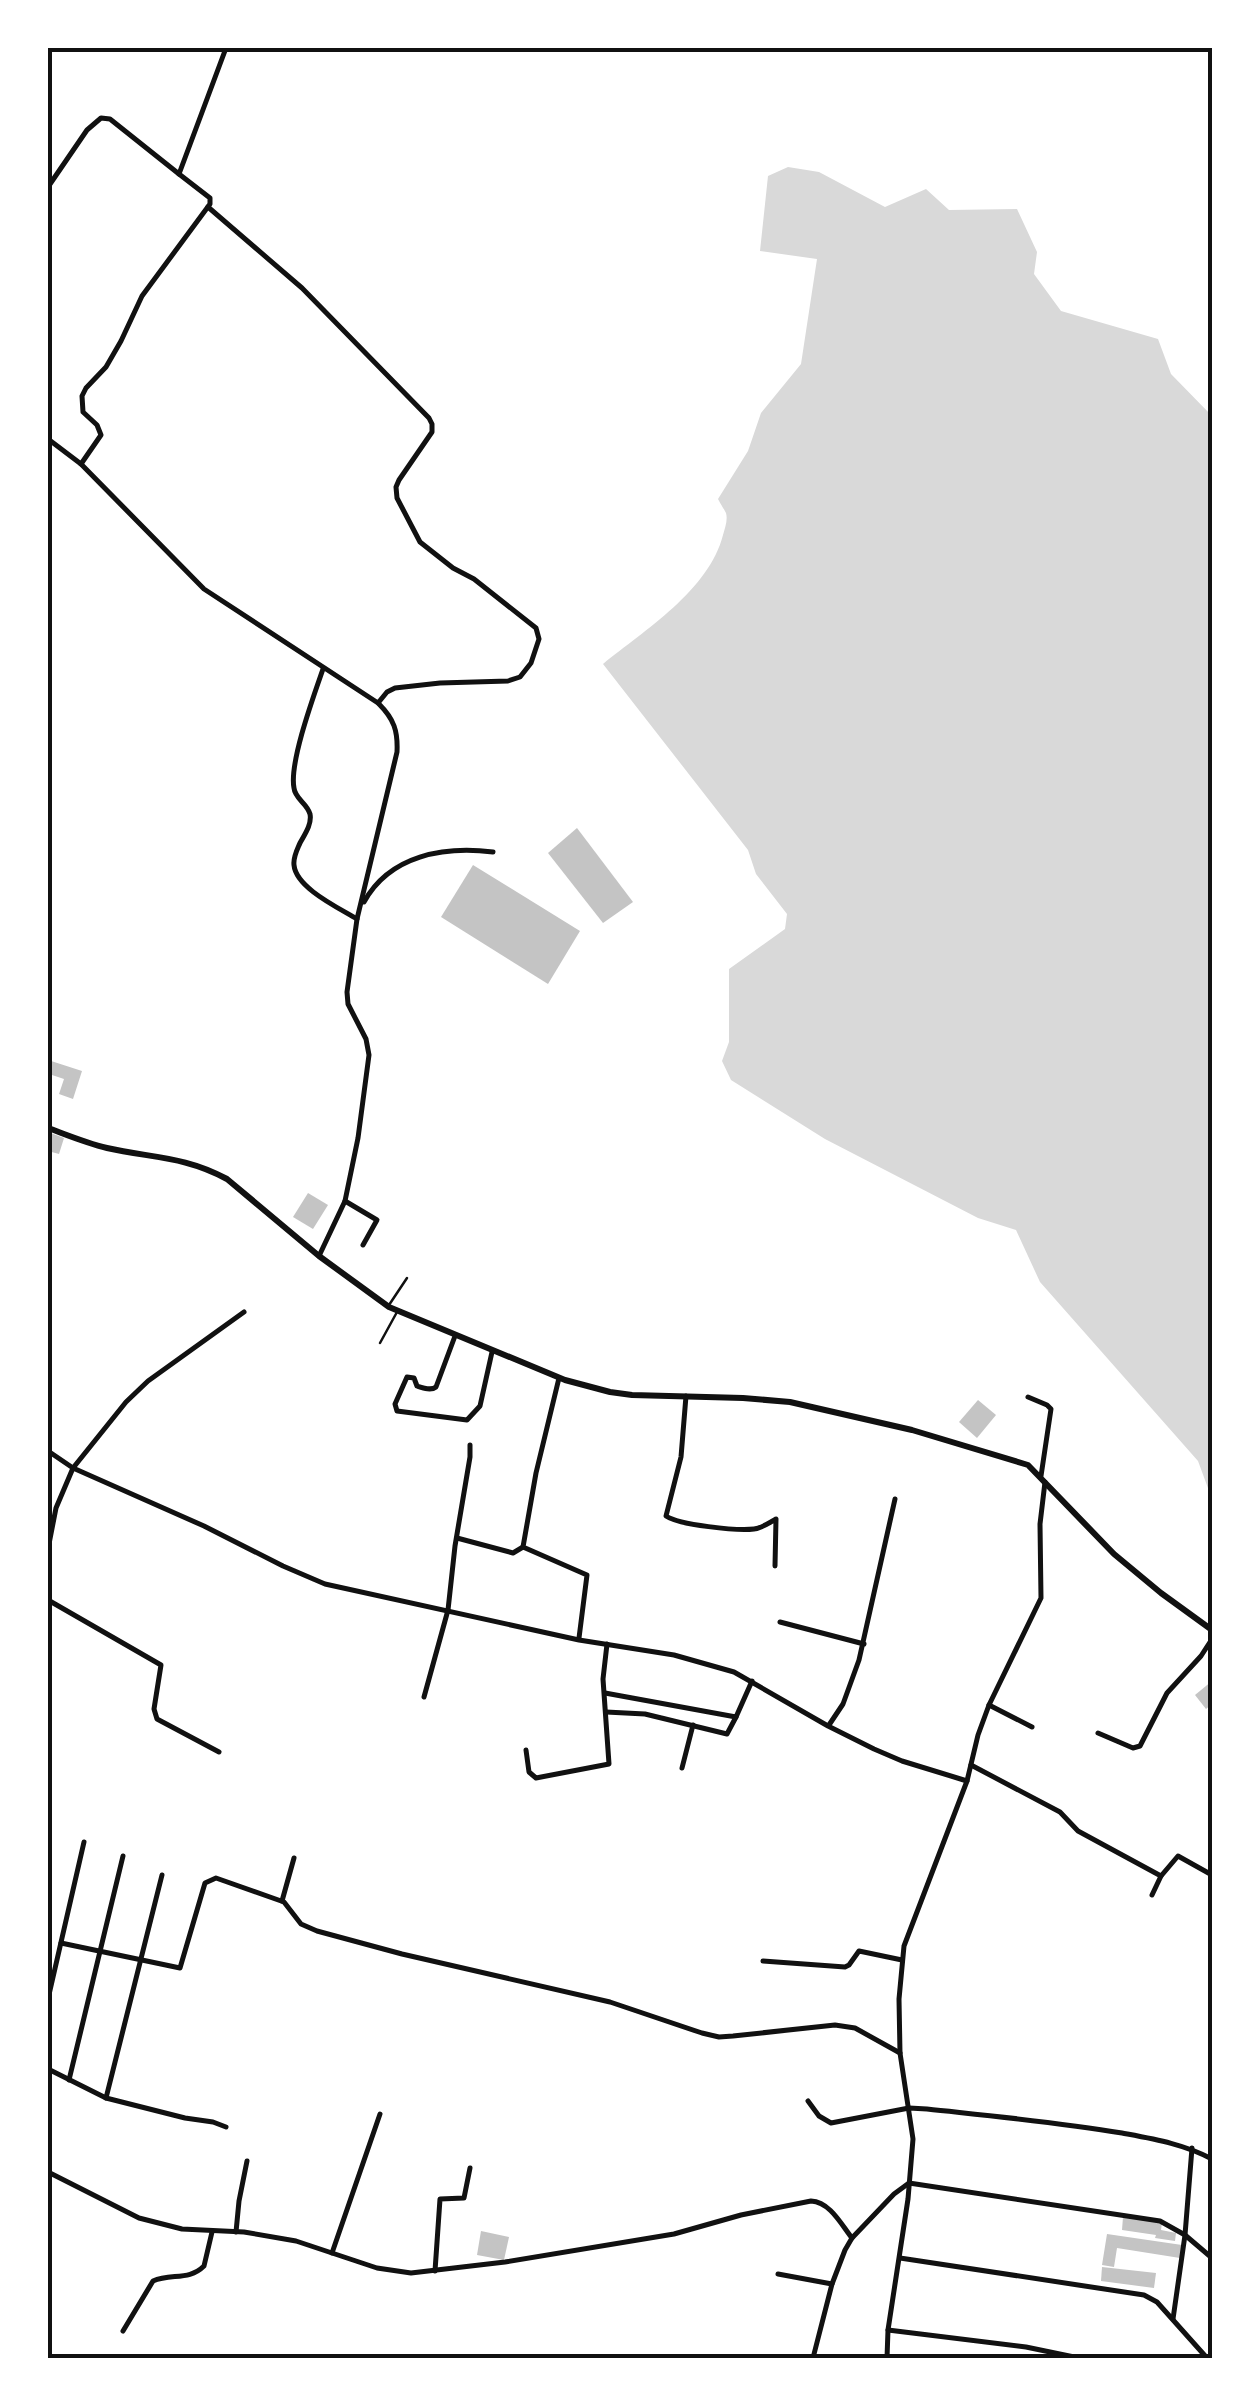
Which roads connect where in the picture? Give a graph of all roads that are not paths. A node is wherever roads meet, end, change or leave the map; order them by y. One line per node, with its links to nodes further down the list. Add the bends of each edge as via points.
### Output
1 (226, 48): 2 (street)
2 (179, 174): 3 (street, via 101,118); 4 (street, via 210,198)
3 (48, 187)
4 (208, 207): 6 (street, via 142,296 114,354 82,396 83,412 101,432); 8 (street, via 302,288 429,418 432,432 399,480 397,498 420,542 538,632 531,663 520,677 396,688)
5 (48, 439): 6 (street)
6 (81, 464): 7 (street, via 204,589)
7 (323, 668): 8 (street); 10 (street, via 293,782 310,813 294,865 302,882)
8 (378, 703): 10 (street, via 394,722 397,752)
9 (493, 852): 10 (street, via 441,852 402,863 366,897)
10 (357, 919): 12 (street, via 346,998 369,1055)
11 (48, 1128): 14 (street, via 209,1169)
12 (345, 1201): 13 (street, via 377,1220); 14 (street)
13 (363, 1246)
14 (319, 1256): 16 (street)
15 (407, 1278): 16 (lane)
16 (389, 1306): 17 (street)
17 (397, 1311): 19 (street); 20 (lane)
18 (244, 1312): 27 (street, via 138,1390)
19 (455, 1336): 21 (street); 21 (street, via 436,1387 417,1386 407,1377 398,1410 468,1420 480,1406)
20 (380, 1343)
21 (492, 1352): 22 (street)
22 (559, 1378): 23 (street, via 610,1392); 31 (street)
23 (686, 1396): 28 (street, via 828,1410 1020,1461); 33 (street, via 682,1457 666,1516 741,1529 775,1519)
24 (1028, 1397): 28 (street, via 1051,1409)
25 (470, 1445): 30 (street)
26 (48, 1451): 27 (street)
27 (73, 1468): 32 (street); 35 (street, via 326,1584)
28 (1043, 1479): 37 (street, via 1114,1554); 45 (street, via 1042,1598)
29 (895, 1500): 41 (street)
30 (456, 1538): 31 (street, via 514,1554); 35 (street)
31 (523, 1547): 39 (street, via 587,1575)
32 (48, 1549)
33 (775, 1566)
34 (48, 1600): 53 (street, via 161,1665 157,1720)
35 (448, 1610): 39 (street); 44 (street)
36 (780, 1622): 41 (street)
37 (1212, 1630)
38 (1212, 1639): 51 (street, via 1167,1693 1139,1747)
39 (579, 1640): 40 (street)
40 (607, 1644): 42 (street, via 674,1655); 43 (street)
41 (864, 1644): 49 (street)
42 (752, 1681): 47 (street); 49 (street)
43 (605, 1693): 46 (street); 47 (street)
44 (424, 1697)
45 (989, 1705): 50 (street); 54 (street)
46 (606, 1712): 48 (street); 52 (street, via 607,1766 536,1778)
47 (736, 1716): 48 (street, via 727,1734)
48 (692, 1725): 55 (street)
49 (828, 1726): 56 (street, via 902,1761)
50 (1032, 1727)
51 (1098, 1733)
52 (526, 1750)
53 (220, 1752)
54 (971, 1766): 56 (street); 62 (street)
55 (682, 1768)
56 (967, 1781): 67 (street)
57 (84, 1842): 65 (street)
58 (123, 1856): 66 (street)
59 (294, 1858): 64 (street)
60 (162, 1875): 68 (street)
61 (1212, 1875): 62 (street, via 1176,1856)
62 (1162, 1876): 63 (street)
63 (1152, 1894)
64 (282, 1902): 68 (street, via 209,1880 180,1968); 71 (street, via 317,1931 610,2002 702,2034 835,2024)
65 (62, 1943): 66 (street); 70 (street)
66 (100, 1952): 68 (street); 73 (street)
67 (902, 1960): 69 (street, via 857,1951 845,1967); 71 (street)
68 (140, 1962): 74 (street)
69 (763, 1962)
70 (48, 1999)
71 (900, 2053): 76 (street)
72 (48, 2069): 73 (street)
73 (70, 2080): 74 (street)
74 (106, 2098): 78 (street)
75 (808, 2101): 76 (street, via 831,2123)
76 (909, 2108): 79 (street, via 1070,2124); 84 (street)
77 (380, 2114): 89 (street)
78 (226, 2127)
79 (1192, 2148): 80 (street); 87 (street)
80 (1212, 2159)
81 (248, 2161): 86 (street)
82 (470, 2168): 92 (street, via 464,2198 440,2198)
83 (48, 2172): 85 (street, via 139,2218)
84 (909, 2184): 87 (street, via 1160,2221); 88 (street); 90 (street)
85 (212, 2232): 86 (street); 97 (street, via 204,2266 153,2281)
86 (236, 2232): 89 (street)
87 (1185, 2235): 91 (street); 95 (street)
88 (852, 2238): 92 (street, via 818,2200 674,2234); 94 (street)
89 (332, 2253): 92 (street, via 394,2271)
90 (899, 2258): 95 (street, via 1144,2295); 96 (street)
91 (1212, 2258)
92 (435, 2271)
93 (778, 2274): 94 (street)
94 (832, 2284): 98 (street)
95 (1173, 2319): 101 (street)
96 (888, 2330): 99 (street); 100 (street)
97 (123, 2332)
98 (813, 2358)
99 (887, 2358)
100 (1080, 2358)
101 (1207, 2358)

